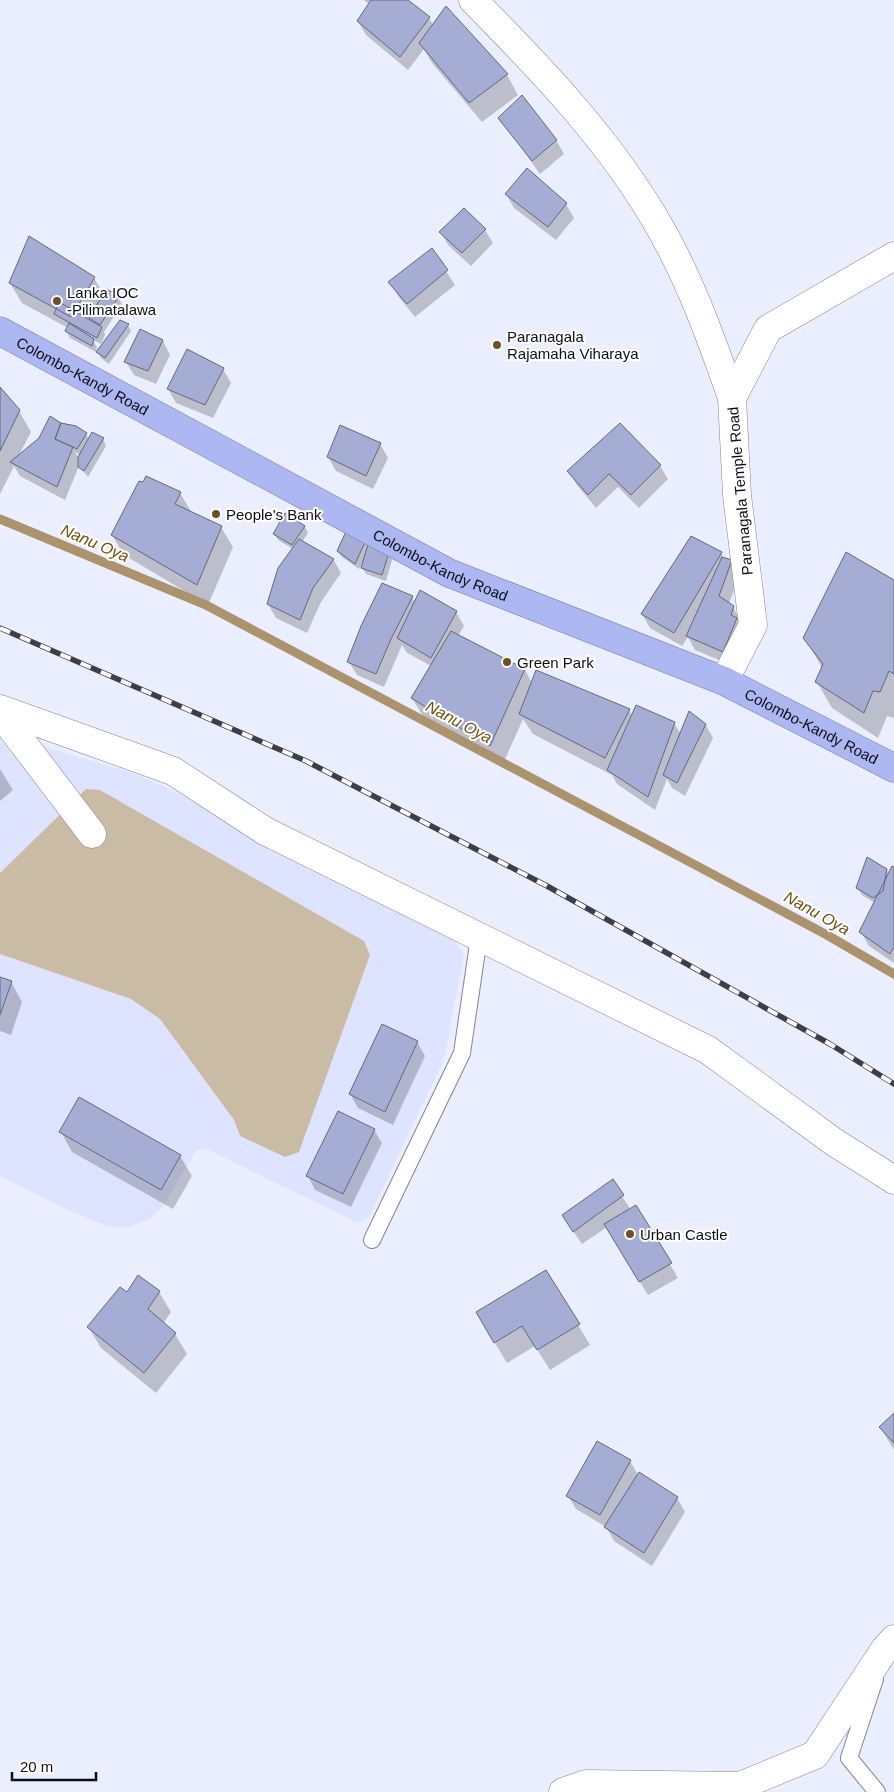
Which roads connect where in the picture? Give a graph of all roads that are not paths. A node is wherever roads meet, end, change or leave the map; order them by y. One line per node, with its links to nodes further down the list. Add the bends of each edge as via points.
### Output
1 (473, 0): 4 (street, via 541,70 605,146 652,214 685,274)
2 (894, 256): 4 (street, Paranagala Temple Road, via 768,330)
3 (0, 331): 5 (highway, Colombo-Kandy Road, via 449,573)
4 (732, 398): 5 (street, Paranagala Temple Road, via 737,495 753,625)
5 (724, 681): 8 (highway, Colombo-Kandy Road)
6 (0, 709): 10 (street, via 173,771 265,831)
7 (0, 713): 9 (street)
8 (890, 761)
9 (92, 834)
10 (479, 937): 11 (street, via 708,1050 834,1142); 12 (lane, via 462,1054)
11 (894, 1180)
12 (372, 1240)
13 (890, 1644): 14 (street, via 815,1755 740,1786 586,1784); 15 (lane, via 849,1758)
14 (563, 1792)
15 (878, 1792)

